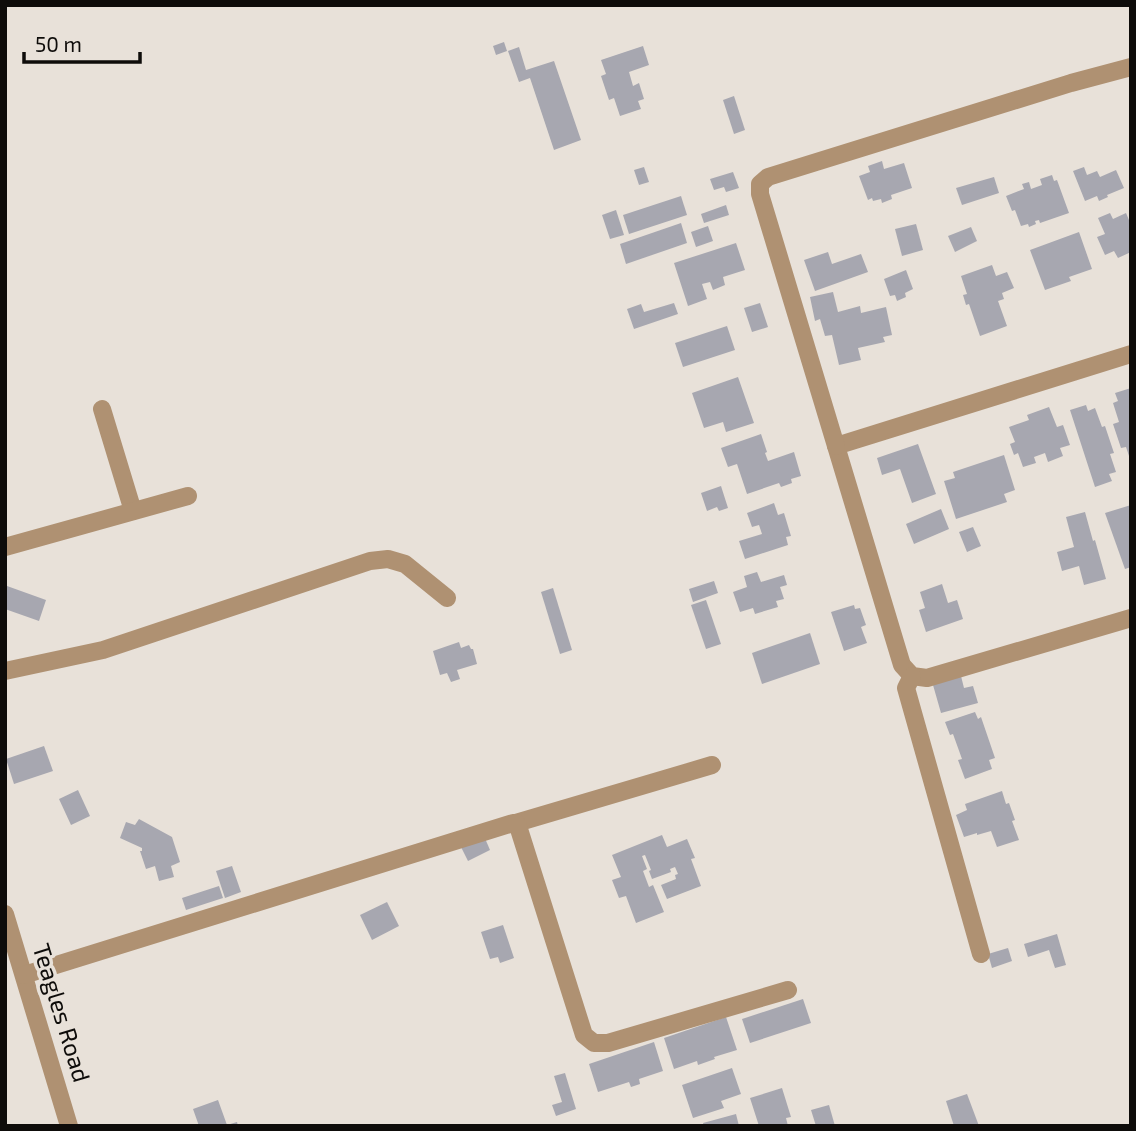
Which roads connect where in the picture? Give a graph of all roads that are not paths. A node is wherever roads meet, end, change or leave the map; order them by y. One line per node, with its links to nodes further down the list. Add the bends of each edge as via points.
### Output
1 (1131, 67): 4 (street, via 768,177 760,184)
2 (1131, 354): 4 (street)
3 (102, 409): 6 (street)
4 (836, 446): 11 (street, via 902,665)
5 (188, 495): 6 (street)
6 (133, 511): 7 (street)
7 (5, 547)
8 (447, 598): 10 (street, via 405,564 388,559 370,561 103,650)
9 (1131, 618): 11 (street, via 928,678)
10 (5, 671)
11 (912, 676): 15 (street, via 906,688)
12 (712, 765): 13 (street)
13 (516, 823): 16 (street); 17 (street, via 584,1035 594,1043 608,1043)
14 (5, 914): 16 (street, Teagles Road)
15 (981, 954)
16 (16, 965): 18 (street, Teagles Road)
17 (788, 990)
18 (69, 1126)

